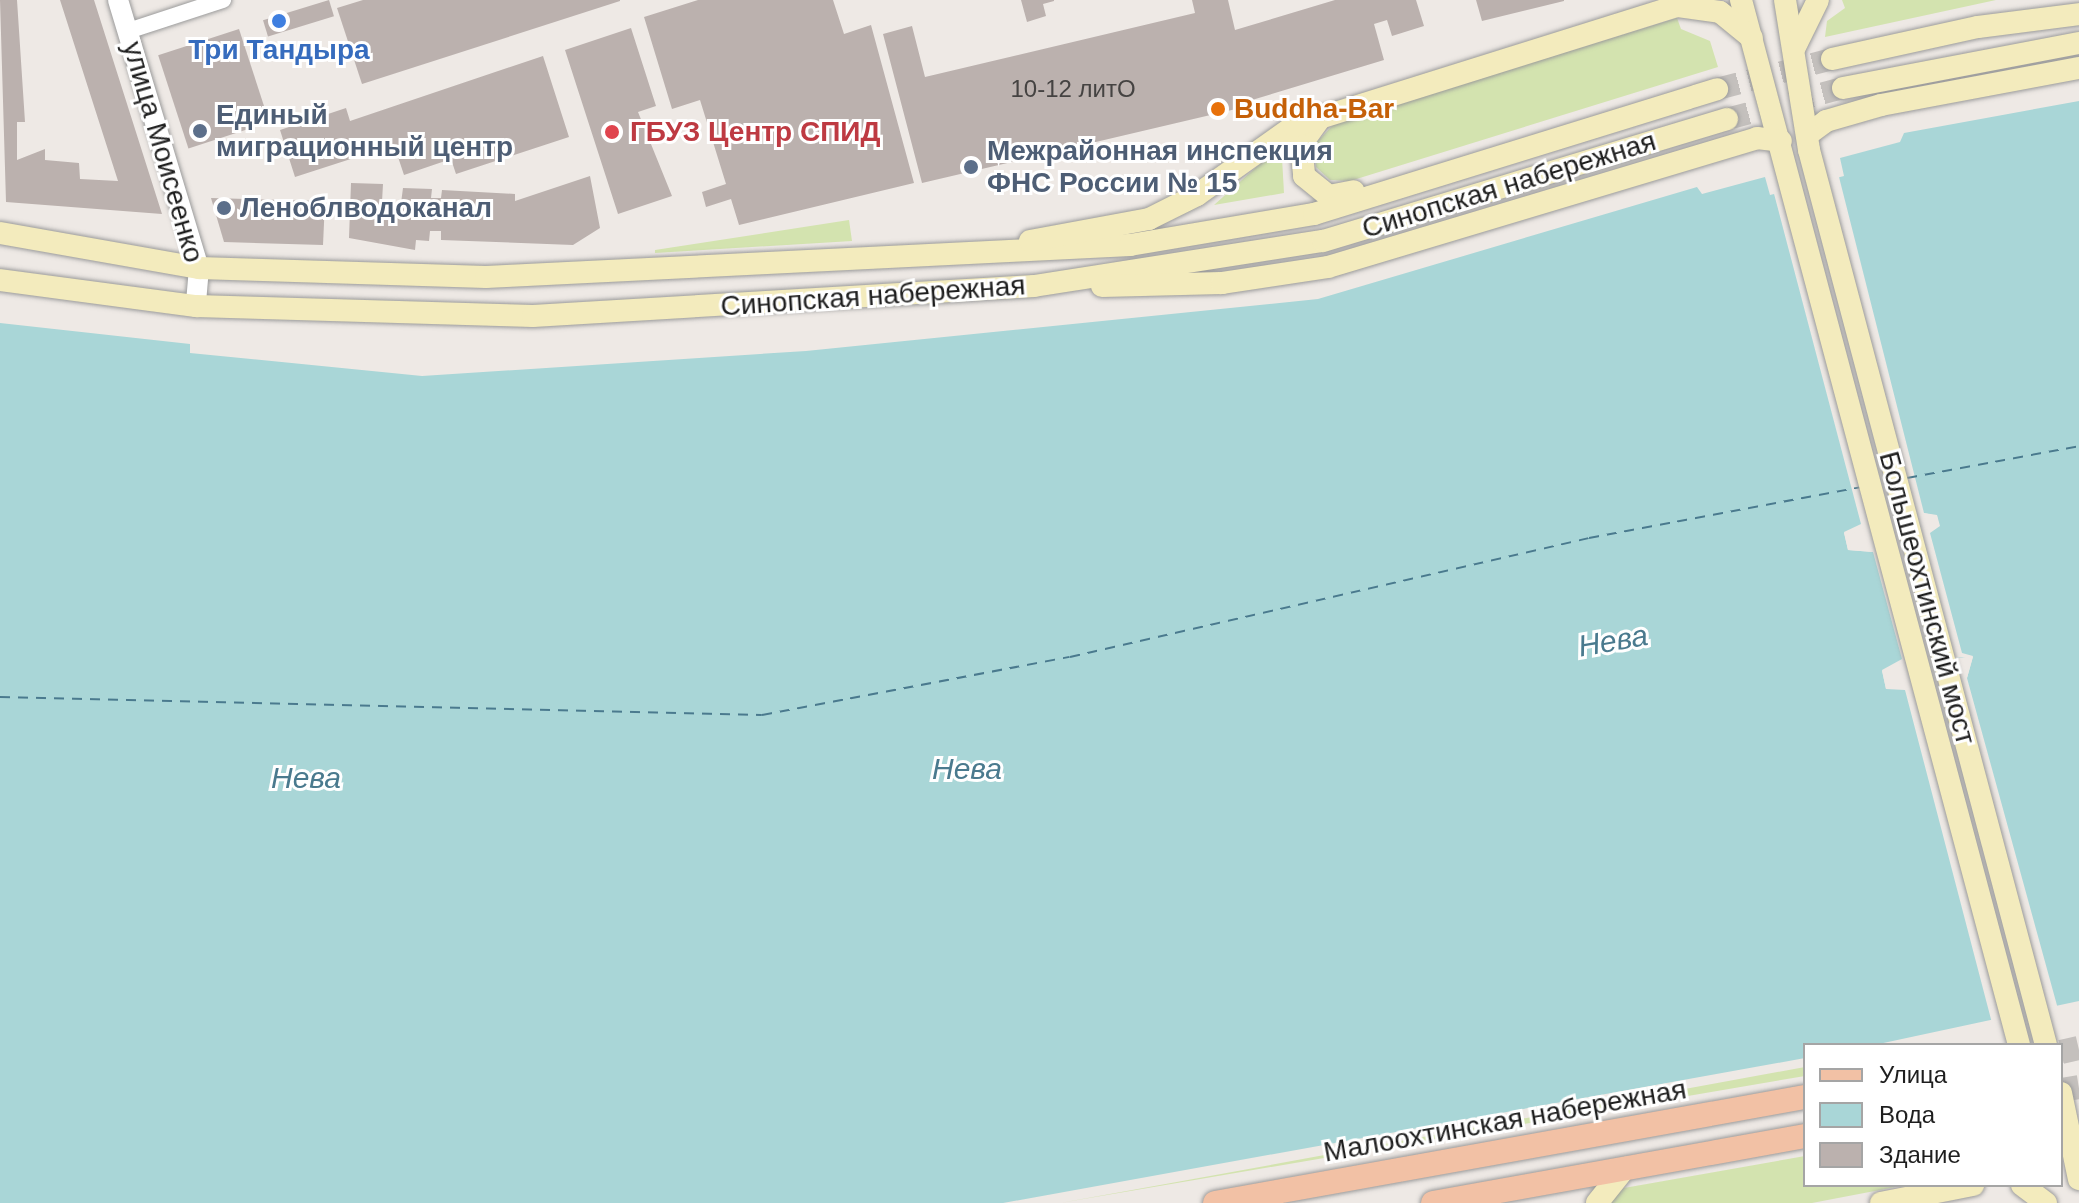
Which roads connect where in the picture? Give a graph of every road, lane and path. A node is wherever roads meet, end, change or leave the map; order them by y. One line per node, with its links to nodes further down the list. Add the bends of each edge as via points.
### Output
1 (118, 0): 8 (street, улица Моисеенко)
2 (223, 0): 8 (street)
3 (1741, 0): 9 (main road, Большеохтинский мост)
4 (1785, 0): 11 (main road, Большеохтинский мост)
5 (1818, 0): 11 (main road)
6 (1681, 3): 9 (main road, via 1720,12); 16 (main road)
7 (2079, 14): 12 (main road, via 1978,27)
8 (128, 31): 23 (street, улица Моисеенко)
9 (1752, 39): 19 (main road, Большеохтинский мост)
10 (2079, 43): 14 (main road)
11 (1794, 48): 18 (main road, Большеохтинский мост)
12 (1832, 59)
13 (2079, 68): 18 (main road, via 1881,105 1826,121)
14 (1843, 88)
15 (1717, 89): 20 (main road, Синопская набережная)
16 (1321, 117): 20 (main road, via 1301,145 1304,176 1315,187 1343,195); 22 (main road, via 1274,135 1175,208 1119,228 1043,235)
17 (1727, 119): 25 (main road, Синопская набережная, via 1323,241)
18 (1808, 142): 28 (main road, Большеохтинский мост)
19 (1783, 149): 25 (main road, via 1757,138 1328,267 1158,288 1113,289); 27 (main road, Большеохтинский мост)
20 (1410, 182): 22 (main road, Синопская набережная, via 1226,232)
21 (0, 233): 23 (main road, Синопская набережная)
22 (1010, 251): 23 (main road, Синопская набережная, via 562,277)
23 (199, 268): 26 (street, улица Моисеенко)
24 (0, 280): 26 (main road, Синопская набережная)
25 (1081, 280): 26 (main road, Синопская набережная, via 533,316)
26 (196, 306)
27 (2018, 1043)
28 (2045, 1043)
29 (1803, 1097): 37 (main road, Малоохтинская набережная)
30 (2064, 1102): 31 (main road); 34 (main road)
31 (2079, 1130)
32 (1803, 1136): 33 (main road)
33 (1625, 1168): 38 (main road); 39 (main road)
34 (2079, 1179)
35 (1963, 1187): 40 (main road)
36 (2025, 1187): 41 (main road)
37 (1215, 1203)
38 (1433, 1203)
39 (1597, 1203)
40 (1881, 1203)
41 (2047, 1203)

